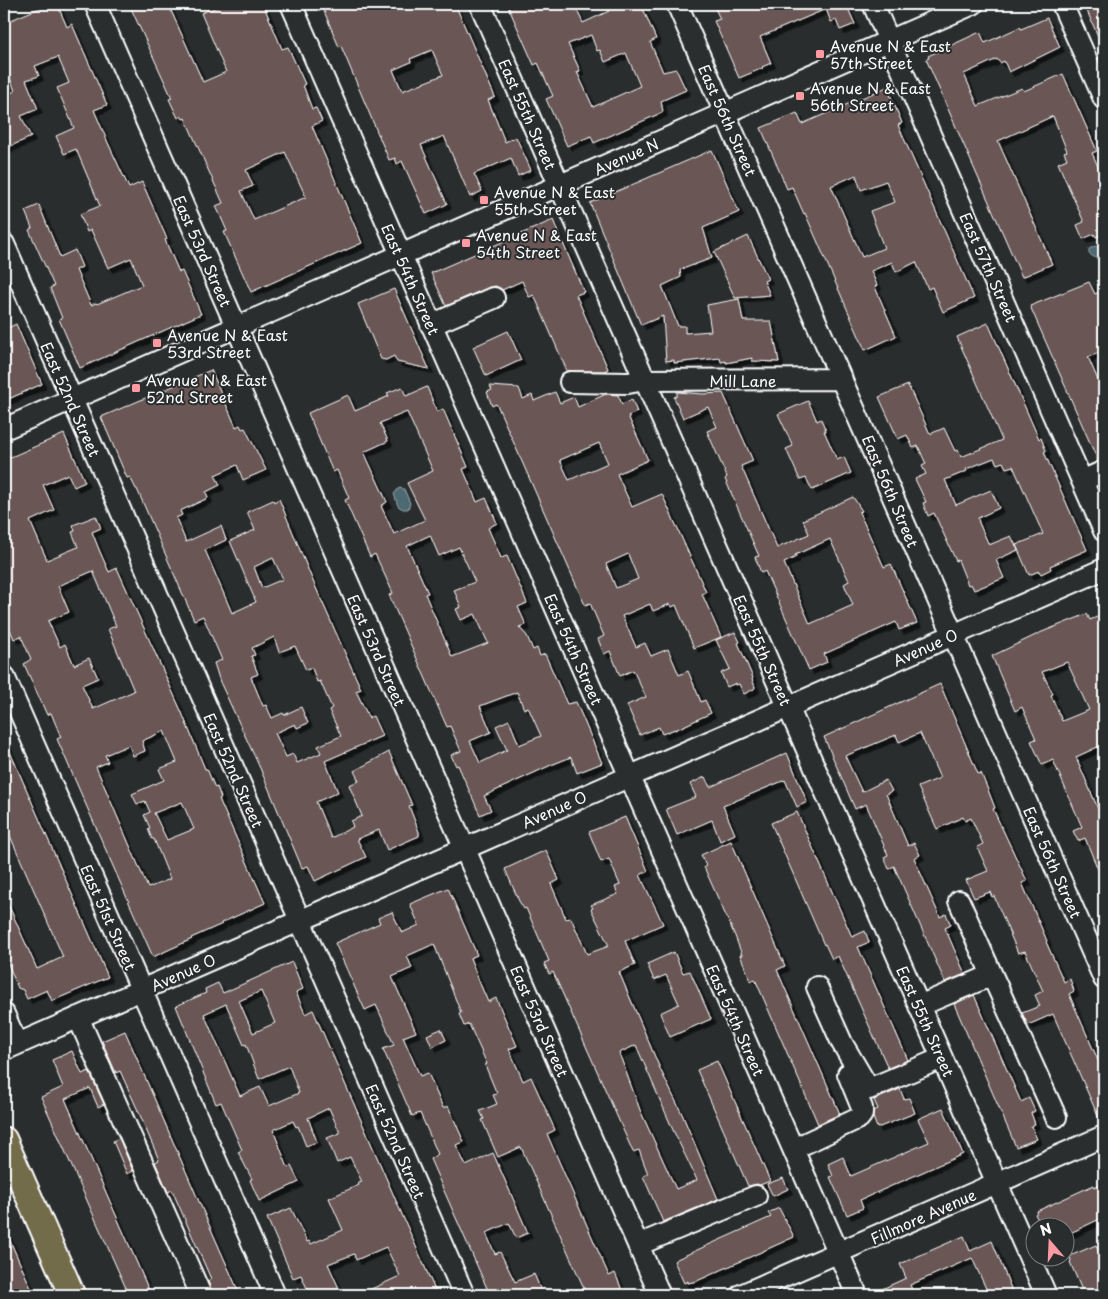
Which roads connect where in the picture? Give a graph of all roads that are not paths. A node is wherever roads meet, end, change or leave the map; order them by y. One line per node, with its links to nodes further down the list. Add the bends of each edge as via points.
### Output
1 (95, 4): 16 (street, East 53rd Street)
2 (291, 4): 13 (street, East 54th Street)
3 (480, 4): 11 (street, East 55th Street)
4 (677, 4): 10 (street, East 56th Street)
5 (873, 4): 8 (street, East 57th Street)
6 (973, 4): 8 (street, Avenue N)
7 (1062, 4): 9 (street)
8 (889, 40): 10 (street, Avenue N); 23 (street, East 57th Street)
9 (1104, 100)
10 (725, 113): 11 (street, Avenue N); 17 (street, East 56th Street)
11 (560, 185): 13 (street, Avenue N); 18 (street, East 55th Street)
12 (4, 244): 20 (street, East 52nd Street)
13 (400, 255): 15 (street, East 54th Street); 16 (street, Avenue N)
14 (494, 298): 15 (street)
15 (431, 325): 29 (street, East 54th Street)
16 (236, 327): 20 (street, Avenue N); 30 (street, East 53rd Street)
17 (842, 379): 18 (street, Mill Lane); 26 (street, East 56th Street)
18 (645, 380): 19 (street, Mill Lane, via 628,383); 28 (street, East 55th Street)
19 (570, 382)
20 (71, 399): 21 (street, Avenue N); 32 (street, East 52nd Street)
21 (4, 429)
22 (1104, 471): 23 (street)
23 (1082, 481): 24 (street, East 57th Street)
24 (1104, 531)
25 (1104, 569): 26 (street, Avenue O)
26 (954, 635): 28 (street, Avenue O); 34 (street, East 56th Street)
27 (4, 676): 36 (street, East 51st Street)
28 (788, 707): 29 (street, Avenue O); 37 (street, East 55th Street)
29 (630, 776): 30 (street, Avenue O); 46 (street, East 54th Street)
30 (465, 848): 32 (street, Avenue O); 49 (street, East 53rd Street)
31 (959, 901): 33 (street)
32 (300, 921): 36 (street, Avenue O); 54 (street, East 52nd Street)
33 (992, 975): 37 (street); 43 (street)
34 (1104, 979)
35 (817, 987): 40 (street)
36 (141, 990): 39 (street, Avenue O); 53 (street, East 51st Street)
37 (919, 1006): 42 (street, East 55th Street)
38 (4, 1014): 41 (street)
39 (78, 1018): 41 (street, Avenue O); 52 (street)
40 (842, 1043): 42 (street, via 869,1089); 46 (street, via 844,1065 862,1114)
41 (10, 1047)
42 (942, 1058): 47 (street, East 55th Street)
43 (1056, 1117)
44 (1104, 1136): 47 (street, Fillmore Avenue)
45 (4, 1140): 51 (main road)
46 (793, 1149): 50 (street, East 54th Street)
47 (997, 1183): 50 (street, Fillmore Avenue); 58 (street, East 55th Street)
48 (756, 1196): 49 (street)
49 (638, 1245): 55 (street, East 53rd Street)
50 (838, 1253): 56 (street, Fillmore Avenue); 57 (street, East 54th Street)
51 (72, 1295)
52 (201, 1295)
53 (275, 1295)
54 (464, 1295)
55 (660, 1295)
56 (741, 1295)
57 (857, 1295)
58 (1046, 1295)

